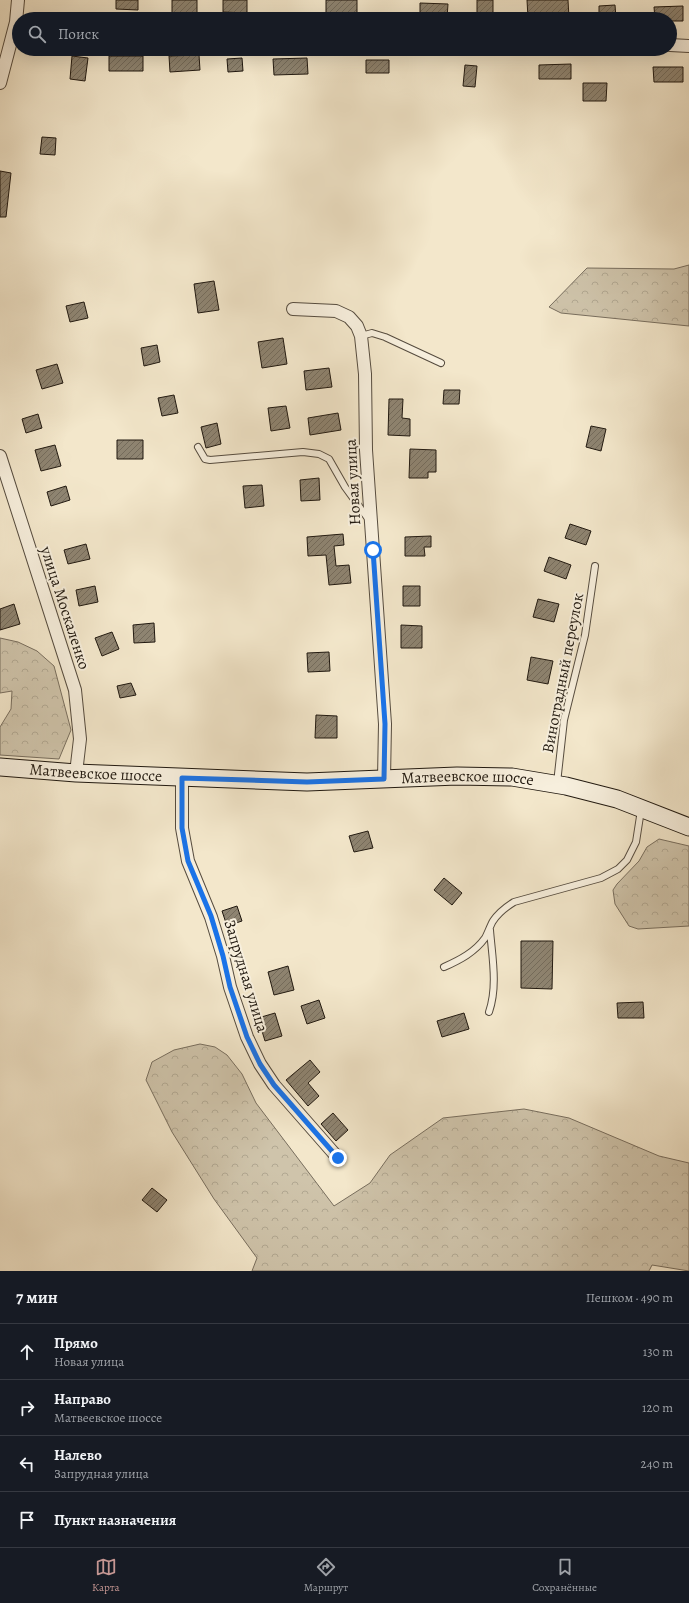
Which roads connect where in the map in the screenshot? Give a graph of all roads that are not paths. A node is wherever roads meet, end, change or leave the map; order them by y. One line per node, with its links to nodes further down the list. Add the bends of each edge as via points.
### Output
1 (18, 0): 2 (street)
2 (17, 12)
3 (12, 40): 6 (street)
4 (677, 45): 5 (street)
5 (689, 46)
6 (0, 83)
7 (293, 308): 8 (street, Новая улица, via 336,311 349,317)
8 (361, 336): 9 (lane, via 372,333 385,337); 12 (street, Новая улица)
9 (441, 363)
10 (198, 447): 12 (lane, via 205,459 210,460 303,452 319,454 329,459 345,487)
11 (0, 456): 15 (street, улица Москаленко, via 75,690 80,739)
12 (371, 522): 17 (street, Новая улица, via 385,724)
13 (595, 566): 18 (lane, Виноградный переулок, via 585,635 564,720)
14 (0, 767): 15 (main road, Матвеевское шоссе)
15 (68, 772): 16 (main road, Матвеевское шоссе)
16 (182, 778): 17 (main road, Матвеевское шоссе, via 307,782); 24 (street, Запрудная улица, via 182,828 188,861 211,916 230,987 247,1037 274,1085)
17 (384, 779): 18 (main road, Матвеевское шоссе, via 504,777)
18 (556, 784): 19 (main road, Матвеевское шоссе)
19 (642, 808): 20 (main road, Матвеевское шоссе); 21 (lane, via 636,842 627,860 618,869 601,878 514,902 504,909)
20 (689, 827)
21 (490, 928): 22 (lane, via 477,947 464,958); 23 (lane, via 494,988)
22 (444, 967)
23 (489, 1012)
24 (338, 1158)

